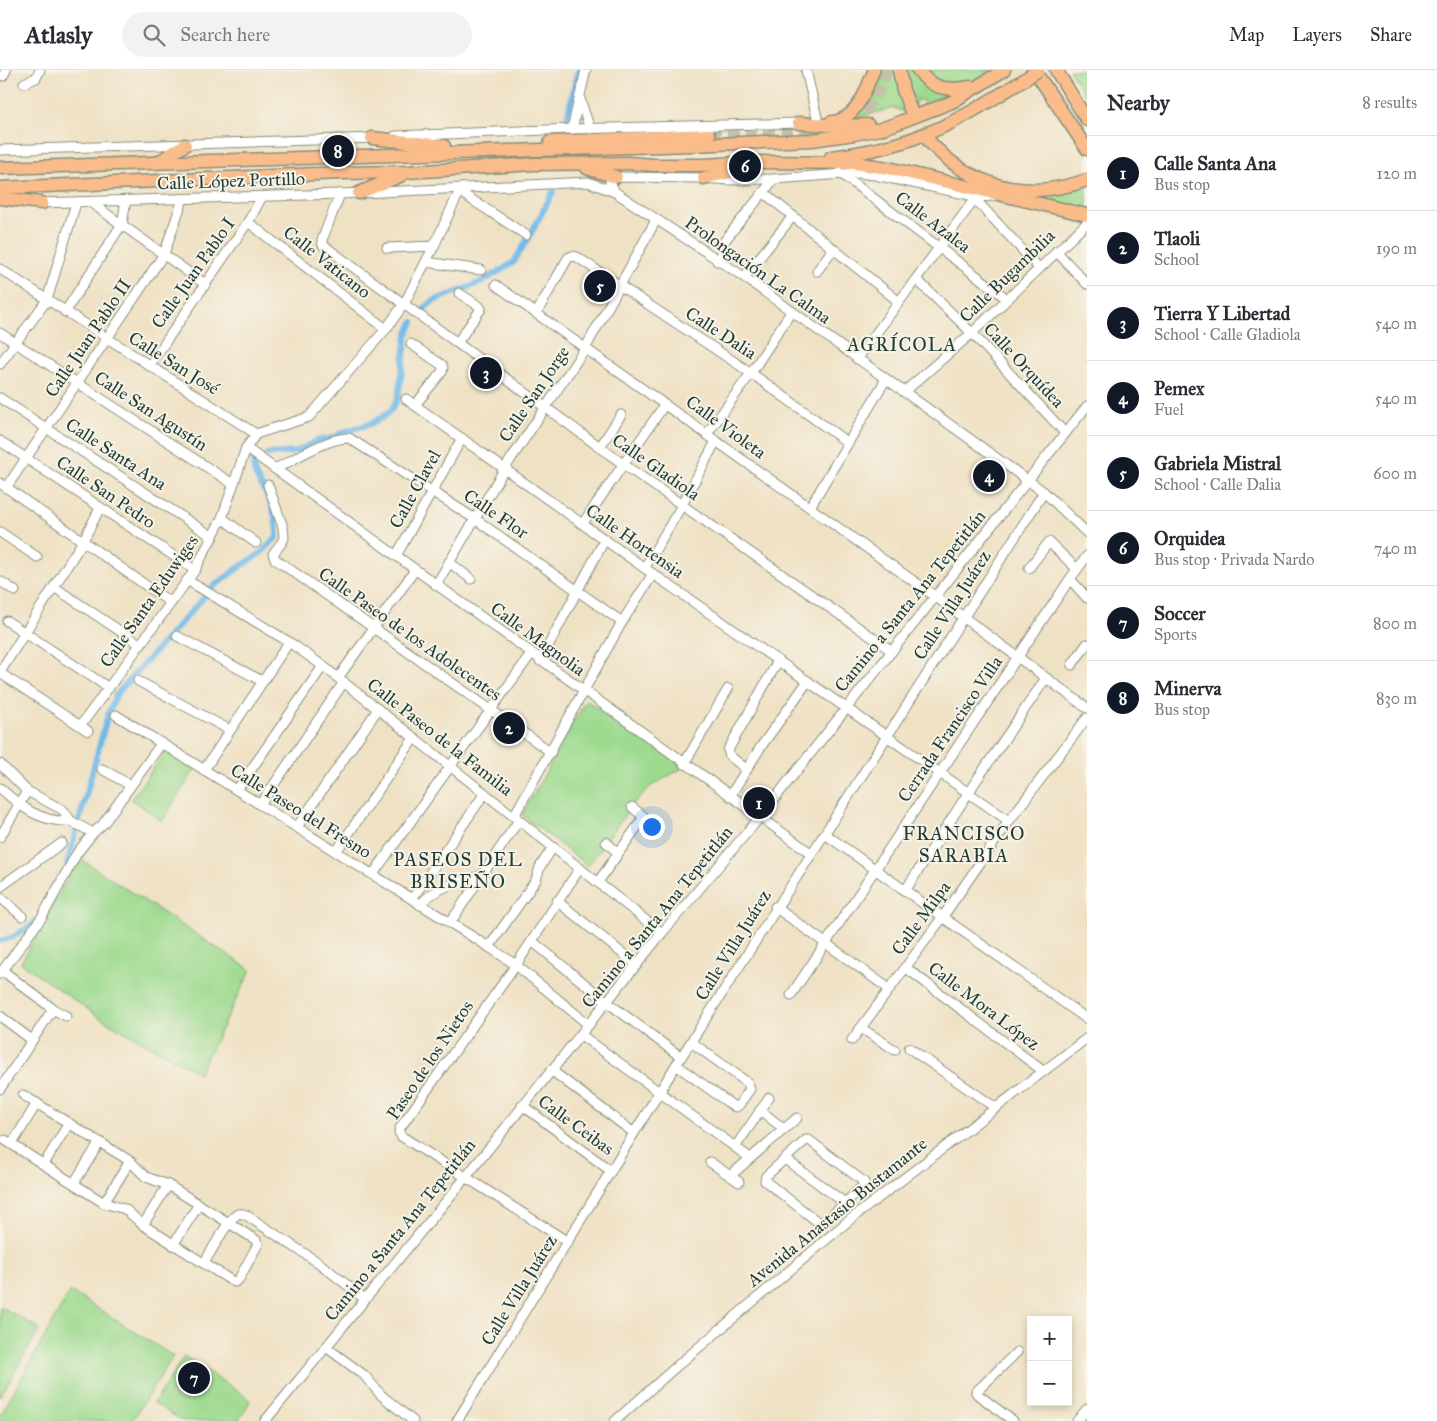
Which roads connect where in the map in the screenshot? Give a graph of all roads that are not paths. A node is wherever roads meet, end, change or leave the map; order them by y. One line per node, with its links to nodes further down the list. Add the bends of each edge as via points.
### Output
1 (40, 70): 11 (street, via 36,78)
2 (586, 70): 14 (street)
3 (806, 70): 18 (street)
4 (874, 70): 18 (main road, via 860,101 849,116 842,120)
5 (899, 70): 16 (highway)
6 (918, 70): 12 (highway, via 928,81 941,87 957,90)
7 (1004, 70): 12 (highway)
8 (1034, 70): 28 (highway)
9 (1038, 70): 32 (highway, bridge, via 954,121 920,136 877,149)
10 (1056, 70): 13 (highway)
11 (24, 82)
12 (980, 85): 20 (highway, via 952,102)
13 (1074, 98): 15 (highway); 17 (highway)
14 (580, 99): 21 (street); 22 (street)
15 (1087, 106)
16 (910, 111)
17 (1087, 120)
18 (818, 122): 19 (main road)
19 (799, 123): 20 (highway, via 842,126); 22 (street)
20 (895, 124): 30 (highway, via 854,134 772,142)
21 (572, 129): 22 (street); 24 (street)
22 (590, 129)
23 (710, 135): 27 (highway)
24 (372, 138): 26 (street); 27 (highway)
25 (927, 139): 40 (highway, via 944,157 974,177 1012,189 1038,191)
26 (185, 145): 29 (street); 31 (highway)
27 (446, 147): 30 (highway, via 364,152)
28 (1087, 149)
29 (0, 150)
30 (350, 156): 31 (highway)
31 (159, 162): 34 (highway)
32 (776, 162): 33 (highway); 38 (highway); 48 (highway, via 871,165)
33 (575, 164): 35 (highway); 37 (highway)
34 (0, 168)
35 (408, 172): 42 (highway); 46 (highway)
36 (840, 173): 39 (street); 50 (street, via 875,175); 66 (street, Calle Azalea)
37 (614, 178): 38 (street); 41 (street); 44 (street, via 611,186)
38 (704, 178): 39 (street)
39 (774, 179): 45 (street)
40 (1087, 180)
41 (588, 182): 43 (street, Prolongación La Calma); 44 (street, Prolongación La Calma)
42 (0, 188)
43 (462, 188): 46 (street, Calle López Portillo); 64 (street, via 466,196); 65 (street)
44 (615, 192): 60 (street, Prolongación La Calma)
45 (763, 192): 58 (street); 71 (street, via 722,244 722,255)
46 (358, 193): 47 (street, Calle López Portillo)
47 (340, 194): 49 (street, Calle López Portillo); 87 (street, Calle Gladiola, via 322,243)
48 (999, 195): 50 (street); 59 (highway)
49 (262, 196): 52 (street, Calle López Portillo); 61 (street, Calle Juan Pablo I)
50 (976, 197): 66 (street); 73 (street)
51 (0, 198): 56 (highway)
52 (183, 199): 54 (street, Calle López Portillo); 70 (street, Calle Juan Pablo II)
53 (90, 202): 54 (street, Calle López Portillo); 57 (street, Calle López Portillo); 63 (street)
54 (126, 202): 63 (street)
55 (0, 203): 56 (street, Calle López Portillo)
56 (42, 203): 57 (street, Calle López Portillo)
57 (76, 203): 85 (street)
58 (794, 216): 68 (street); 77 (street)
59 (1087, 216)
60 (656, 220): 71 (street, Prolongación La Calma); 82 (street, Calle San Jorge)
61 (248, 222): 79 (street, Calle Juan Pablo I); 91 (street, Calle Vaticano)
62 (1087, 222): 69 (street, Calle Bugambilia)
63 (122, 224): 70 (street); 88 (street)
64 (526, 235)
65 (434, 246): 67 (street); 72 (street)
66 (939, 247): 78 (street); 84 (street, Calle Azalea)
67 (387, 248)
68 (833, 249): 76 (street); 86 (street)
69 (1056, 252): 73 (street, Calle Bugambilia); 80 (street)
70 (164, 254): 79 (street); 94 (street, Calle Juan Pablo II)
71 (717, 261): 77 (street, Prolongación La Calma)
72 (426, 262): 75 (street); 87 (street)
73 (1039, 268): 84 (street, Calle Bugambilia)
74 (0, 269): 85 (street, Calle San José)
75 (481, 270)
76 (816, 271)
77 (744, 277): 90 (street, Prolongación La Calma)
78 (916, 278): 86 (street); 93 (street, Calle Orquídea)
79 (205, 284): 101 (street, Calle Juan Pablo I)
80 (1087, 284)
81 (496, 285): 89 (street, Calle Violeta)
82 (620, 286): 89 (street, Calle Dalia, via 572,256); 98 (street, Calle San Jorge); 102 (street, Calle Dalia)
83 (459, 293): 96 (street, via 481,310)
84 (1006, 298): 93 (street, Calle Bugambilia)
85 (46, 300): 88 (street, Calle San José); 95 (street)
86 (898, 302): 99 (street)
87 (404, 304): 91 (street); 96 (street, Calle Gladiola)
88 (65, 312): 94 (street, Calle San José)
89 (537, 312): 98 (street, Calle Violeta)
90 (791, 312): 99 (street, Prolongación La Calma); 102 (street)
91 (386, 329): 115 (street, via 309,417)
92 (0, 333): 95 (street, Calle San Agustín)
93 (972, 333): 105 (street, Calle Bugambilia); 114 (street, Calle Orquídea)
94 (106, 339): 101 (street, Calle San José); 104 (street, Calle Juan Pablo II)
95 (15, 342): 100 (street); 104 (street, Calle San Agustín)
96 (457, 343): 111 (street, Calle Gladiola)
97 (411, 344): 109 (street, via 443,368)
98 (586, 347): 108 (street, Calle Violeta); 111 (street, Calle San Jorge)
99 (857, 359): 103 (street, Prolongación La Calma)
100 (0, 364)
101 (149, 366): 115 (street, Calle San José)
102 (751, 373): 116 (street); 120 (street, Calle Dalia)
103 (886, 379): 105 (street, Prolongación La Calma); 120 (street)
104 (77, 383): 113 (street, Calle Juan Pablo II); 128 (street, Calle San Agustín)
105 (904, 392): 127 (street, Prolongación La Calma)
106 (0, 398): 113 (street, Calle Santa Ana)
107 (406, 399): 109 (street, Calle Hortensia)
108 (665, 404): 116 (street, Calle Violeta); 124 (street)
109 (415, 405): 117 (street, Calle Hortensia)
110 (1087, 406): 114 (street, Camino a Santa Ana Tepetitlán)
111 (545, 407): 121 (street, Calle Gladiola); 125 (street, Calle San Jorge)
112 (621, 415): 121 (street)
113 (47, 428): 123 (street, Calle Juan Pablo II); 141 (street, Calle Santa Ana)
114 (1065, 433): 127 (street, Camino a Santa Ana Tepetitlán)
115 (256, 434): 122 (street, Calle Santa Eduwiges)
116 (708, 434): 119 (street, Calle Violeta)
117 (462, 438): 125 (street, Calle Hortensia); 131 (street, Calle Clavel)
118 (0, 441): 123 (street, Calle San Pedro)
119 (716, 441): 133 (street); 134 (street, Calle Violeta)
120 (848, 443): 134 (street)
121 (600, 447): 124 (street, Calle Gladiola)
122 (246, 448): 126 (street, Calle Magnolia); 128 (street, Calle Santa Eduwiges)
123 (26, 458): 130 (street, Calle Juan Pablo II); 135 (street, Calle San Pedro)
124 (623, 464): 133 (street, Calle Gladiola); 138 (street)
125 (504, 468): 137 (street, Calle San Jorge); 138 (street, Calle Hortensia)
126 (275, 469): 131 (street, Calle Flor, via 320,446 349,438); 145 (street, Calle Magnolia)
127 (1028, 481): 132 (street, Prolongación La Calma); 163 (street, Camino a Santa Ana Tepetitlán)
128 (233, 484): 136 (street, Calle Santa Eduwiges)
129 (268, 485): 169 (street, Calle Paseo de los Adolecentes, via 284,527 284,538 273,554 275,559)
130 (3, 486): 143 (street)
131 (433, 491): 137 (street, Calle Flor); 145 (street, Calle Clavel)
132 (1044, 492): 140 (street, Prolongación La Calma); 166 (street, Calle Villa Juárez)
133 (682, 505): 149 (street); 175 (street, Calle Gladiola)
134 (810, 507): 163 (street, Calle Violeta)
135 (100, 508): 143 (street); 152 (street, Calle San Pedro)
136 (222, 518): 141 (street, Calle Santa Eduwiges); 144 (street)
137 (475, 519): 148 (street, Calle San Jorge); 161 (street, Calle Flor)
138 (583, 523): 142 (street, Calle Hortensia)
139 (0, 532): 147 (street)
140 (1087, 533)
141 (213, 537): 152 (street, Calle Santa Eduwiges)
142 (605, 539): 149 (street, Calle Hortensia); 161 (street)
143 (83, 541): 160 (street); 165 (street)
144 (256, 542)
145 (396, 556): 153 (street, Calle Magnolia)
146 (1087, 556): 151 (street, Cerrada Francisco Villa)
147 (37, 557)
148 (449, 562): 155 (street); 159 (street, Calle San Jorge)
149 (645, 567): 154 (street, Calle Hortensia)
150 (1029, 568): 151 (street, via 1048,542)
151 (1077, 569): 156 (street, Cerrada Francisco Villa)
152 (194, 570): 157 (street, Calle Santa Eduwiges)
153 (416, 570): 159 (street, Calle Magnolia); 169 (street)
154 (653, 574): 168 (street); 178 (street, Calle Hortensia)
155 (471, 579)
156 (1070, 579): 164 (street); 177 (street, Cerrada Francisco Villa)
157 (188, 580): 165 (street, Calle Santa Eduwiges); 172 (street, Calle Paseo de la Familia)
158 (0, 581): 162 (street)
159 (436, 585): 176 (street, Calle Magnolia)
160 (54, 587): 170 (street); 174 (street)
161 (578, 590): 168 (street, Calle Flor); 179 (street)
162 (15, 591)
163 (936, 597): 166 (street, Calle Violeta); 175 (street, Camino a Santa Ana Tepetitlán)
164 (1087, 598)
165 (171, 603): 174 (street, Calle Santa Eduwiges)
166 (964, 617): 177 (street, Calle Violeta); 198 (street, Calle Villa Juárez)
167 (7, 621): 170 (street)
168 (622, 622): 190 (street)
169 (374, 628): 184 (street); 194 (street, Calle Paseo de los Adolecentes)
170 (25, 633): 182 (street); 188 (street)
171 (177, 636): 186 (street)
172 (288, 642): 181 (street, Calle Paseo de la Familia); 186 (street)
173 (1087, 644): 180 (street)
174 (141, 645): 188 (street, Calle Santa Eduwiges)
175 (892, 651): 191 (street, Camino a Santa Ana Tepetitlán)
176 (531, 654): 179 (street, Calle Magnolia); 194 (street)
177 (1018, 657): 183 (street, Calle Violeta); 208 (street, Cerrada Francisco Villa)
178 (778, 660): 187 (street, Calle Hortensia); 207 (street, via 728,750 730,756)
179 (540, 661): 190 (street, Calle Magnolia)
180 (1072, 665)
181 (323, 666): 184 (street, Calle Paseo de la Familia); 211 (street)
182 (0, 673): 188 (street, Calle Santa Eduwiges, via 85,728)
183 (1046, 678): 192 (street, Calle Violeta); 214 (street)
184 (341, 680): 193 (street, Calle Paseo de la Familia); 217 (street)
185 (138, 681): 197 (street)
186 (262, 681): 197 (street)
187 (808, 681): 191 (street, Calle Hortensia); 207 (street)
188 (109, 688)
189 (728, 689): 203 (street)
190 (584, 692): 201 (street); 203 (street, Calle Magnolia)
191 (846, 708): 198 (street, Calle Hortensia); 221 (street, Camino a Santa Ana Tepetitlán)
192 (1087, 708)
193 (378, 709): 199 (street, Calle Paseo de la Familia); 225 (street)
194 (491, 710): 201 (street, Calle Paseo de los Adolecentes); 204 (street)
195 (116, 715): 200 (street, Calle Paseo del Fresno)
196 (1087, 718): 223 (street, Calle Milpa)
197 (230, 730): 206 (street)
198 (888, 737): 208 (street, Calle Hortensia); 227 (street, Calle Villa Juárez)
199 (414, 738): 204 (street, Calle Paseo de la Familia); 232 (street)
200 (161, 744): 206 (street, Calle Paseo del Fresno); 209 (street)
201 (551, 752): 220 (street)
202 (0, 764): 212 (street)
203 (684, 764): 215 (street, Calle Magnolia)
204 (449, 765): 213 (street, Calle Paseo de la Familia); 237 (street)
205 (102, 769): 209 (street)
206 (204, 770): 211 (street, Calle Paseo del Fresno)
207 (747, 770): 215 (street)
208 (940, 773): 214 (street, Calle Hortensia); 236 (street, Cerrada Francisco Villa)
209 (130, 785): 226 (street)
210 (0, 788): 216 (street)
211 (236, 790): 217 (street, Calle Paseo del Fresno)
212 (27, 791): 216 (street); 219 (street)
213 (485, 793): 220 (street, Calle Paseo de la Familia); 243 (street)
214 (969, 793): 223 (street, Calle Hortensia); 241 (street)
215 (730, 796): 221 (street, Calle Magnolia)
216 (19, 805): 222 (street); 228 (street)
217 (260, 805): 225 (street, Calle Paseo del Fresno)
218 (632, 807): 233 (street, via 644,817)
219 (63, 810): 222 (street); 224 (street)
220 (517, 818): 231 (street, Calle Paseo de la Familia); 238 (street)
221 (760, 818): 234 (street, Calle Magnolia); 250 (street, Camino a Santa Ana Tepetitlán)
222 (58, 822): 224 (street)
223 (1009, 822): 248 (street, Calle Milpa)
224 (77, 824): 226 (street)
225 (297, 828): 232 (street, Calle Paseo del Fresno)
226 (93, 833): 257 (street, via 77,853 42,917)
227 (825, 834): 234 (street, Calle Villa Juárez); 236 (street)
228 (0, 837)
229 (606, 842): 233 (street)
230 (62, 843): 240 (street)
231 (553, 847): 235 (street, Calle Paseo de la Familia); 253 (street, via 536,880)
232 (336, 852): 237 (street, Calle Paseo del Fresno)
233 (618, 853): 239 (street)
234 (812, 854): 246 (street, Calle Villa Juárez)
235 (580, 868): 239 (street, Calle Paseo de la Familia); 244 (street)
236 (876, 870): 241 (street); 252 (street, Cerrada Francisco Villa)
237 (373, 874): 243 (street, Calle Paseo del Fresno)
238 (481, 876): 245 (street, via 460,881 425,898); 249 (street)
239 (598, 882): 250 (street, Calle Paseo de la Familia)
240 (0, 887)
241 (905, 891): 248 (street)
242 (0, 897): 247 (street)
243 (412, 899): 245 (street, Calle Paseo del Fresno)
244 (558, 901): 251 (street); 255 (street)
245 (420, 904): 249 (street, Calle Paseo del Fresno)
246 (776, 908): 252 (street); 271 (street, Calle Villa Juárez)
247 (22, 916)
248 (942, 918): 256 (street, Calle Milpa); 264 (street)
249 (450, 923): 253 (street, Calle Paseo del Fresno)
250 (662, 933): 255 (street, Camino a Santa Ana Tepetitlán)
251 (532, 941): 254 (street); 260 (street)
252 (826, 943): 258 (street); 259 (street, Cerrada Francisco Villa)
253 (489, 947): 254 (street, Calle Paseo del Fresno)
254 (516, 965): 265 (street, Calle Paseo del Fresno); 298 (street, Paseo de los Nietos, via 399,1130 401,1136)
255 (637, 965): 260 (street, Camino a Santa Ana Tepetitlán)
256 (905, 967): 258 (street, Calle Milpa); 276 (street, Calle Mora López)
257 (1, 972): 261 (street)
258 (888, 988): 266 (street, Calle Milpa)
259 (791, 995)
260 (608, 1002): 265 (street, Camino a Santa Ana Tepetitlán); 274 (street)
261 (53, 1009): 263 (street); 269 (street)
262 (0, 1016): 269 (street)
263 (66, 1016)
264 (1087, 1019)
265 (589, 1025): 267 (street, Camino a Santa Ana Tepetitlán)
266 (861, 1028): 270 (street, Calle Milpa); 273 (street)
267 (581, 1035): 275 (street, Camino a Santa Ana Tepetitlán); 278 (street)
268 (1087, 1038): 276 (street, Avenida Anastasio Bustamante)
269 (32, 1040): 277 (street)
270 (852, 1040)
271 (691, 1042): 274 (street, Calle Villa Juárez); 274 (street, via 748,1083 750,1089 739,1105 733,1106)
272 (909, 1048): 283 (street)
273 (895, 1050)
274 (678, 1061): 278 (street, Calle Villa Juárez)
275 (550, 1070): 282 (street, Camino a Santa Ana Tepetitlán); 288 (street)
276 (1043, 1071): 283 (street, Avenida Anastasio Bustamante)
277 (0, 1088)
278 (659, 1091): 288 (street, Calle Villa Juárez); 290 (street)
279 (23, 1095): 281 (street)
280 (769, 1098): 284 (street)
281 (37, 1103): 286 (street); 295 (street, via 8,1142)
282 (522, 1105): 296 (street, Calle Ceibas); 298 (street, Camino a Santa Ana Tepetitlán)
283 (996, 1108): 306 (street, Avenida Anastasio Bustamante)
284 (760, 1110): 287 (street); 290 (street)
285 (797, 1118): 287 (street)
286 (69, 1123): 289 (street); 295 (street)
287 (784, 1129): 291 (street)
288 (634, 1133): 296 (street, Calle Villa Juárez)
289 (100, 1142): 293 (street); 300 (street)
290 (734, 1146): 291 (street)
291 (750, 1158): 297 (street)
292 (785, 1159): 303 (street); 303 (street, via 806,1140 811,1141 864,1182); 305 (street, via 766,1176 765,1181 818,1222 825,1222)
293 (130, 1161): 301 (street, via 146,1177); 302 (street)
294 (710, 1162): 297 (street)
295 (44, 1164): 300 (street)
296 (611, 1171): 310 (street, Calle Villa Juárez)
297 (730, 1176): 299 (street)
298 (466, 1177): 310 (street); 313 (street, Camino a Santa Ana Tepetitlán)
299 (739, 1182)
300 (74, 1183): 302 (street)
301 (168, 1185): 304 (street); 308 (street)
302 (104, 1202): 308 (street, via 125,1210)
303 (845, 1203): 305 (street)
304 (199, 1204): 307 (street); 311 (street)
305 (834, 1215): 306 (street); 309 (street)
306 (847, 1222): 309 (street, Avenida Anastasio Bustamante)
307 (229, 1223): 312 (street); 312 (street, via 258,1242 236,1282); 313 (street, via 236,1214 246,1215 319,1263)
308 (142, 1225): 311 (street)
309 (839, 1229): 320 (street, Avenida Anastasio Bustamante)
310 (568, 1242): 319 (street, Calle Villa Juárez)
311 (174, 1244): 312 (street)
312 (204, 1263)
313 (365, 1299): 314 (street, Camino a Santa Ana Tepetitlán)
314 (326, 1347): 317 (street, Camino a Santa Ana Tepetitlán); 318 (street, via 364,1375 380,1395)
315 (1017, 1352): 321 (street, via 977,1389 977,1394)
316 (1087, 1409): 322 (street)
317 (266, 1421)
318 (413, 1421)
319 (457, 1421)
320 (615, 1421)
321 (1013, 1421)
322 (1077, 1421)

